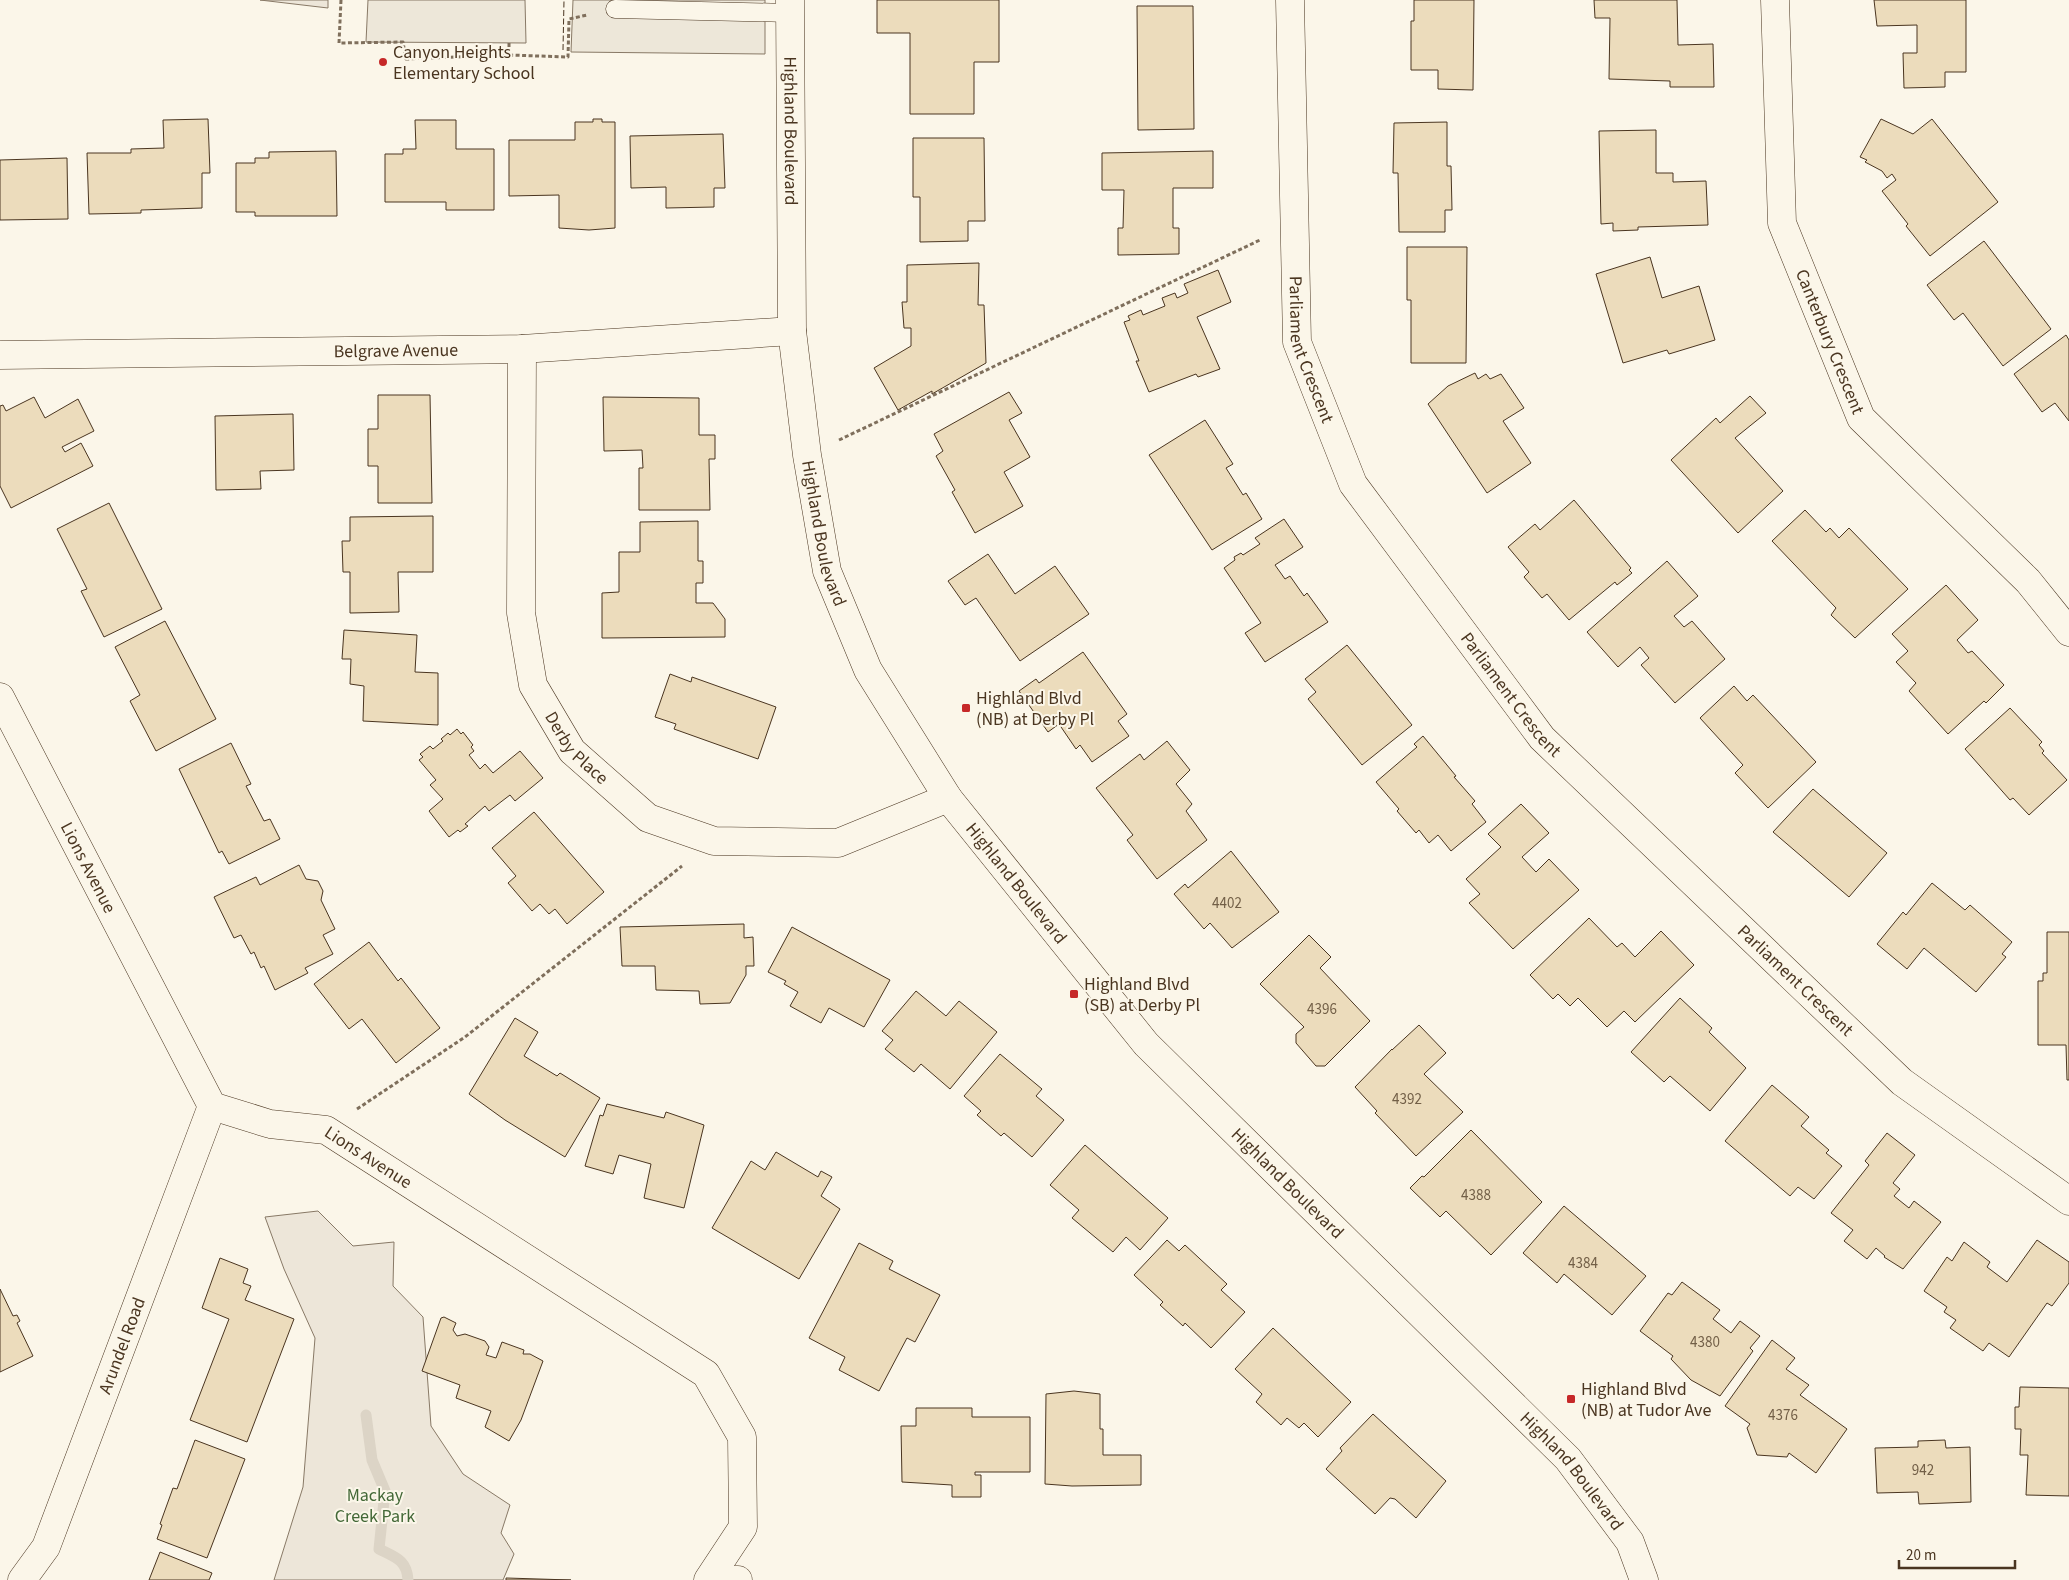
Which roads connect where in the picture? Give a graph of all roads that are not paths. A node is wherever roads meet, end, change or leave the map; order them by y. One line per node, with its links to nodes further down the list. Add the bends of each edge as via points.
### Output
1 (1290, 0): 12 (street, Parliament Crescent, via 1297,342 1353,484 1542,738 1902,1082)
2 (1775, 0): 8 (street, Canterbury Crescent, via 1782,223 1861,418 2028,581)
3 (790, 6): 4 (lane); 5 (street, Highland Boulevard)
4 (615, 10)
5 (792, 331): 6 (street, Belgrave Avenue); 10 (street, Highland Boulevard, via 807,455 827,571 868,670)
6 (522, 349): 7 (street, Belgrave Avenue); 10 (street, Derby Place, via 521,612 533,685 572,750 648,818 714,841 838,842)
7 (0, 356)
8 (2069, 632)
9 (0, 697): 11 (street, Lions Avenue)
10 (948, 798): 16 (street, Highland Boulevard, via 1146,1044 1568,1459 1630,1542)
11 (212, 1106): 13 (street, Arundel Road, via 46,1547); 14 (street, Lions Avenue, via 270,1124 326,1130 706,1374 742,1437 743,1527)
12 (2069, 1201)
13 (22, 1580)
14 (708, 1580): 15 (street)
15 (738, 1580)
16 (1644, 1580)

